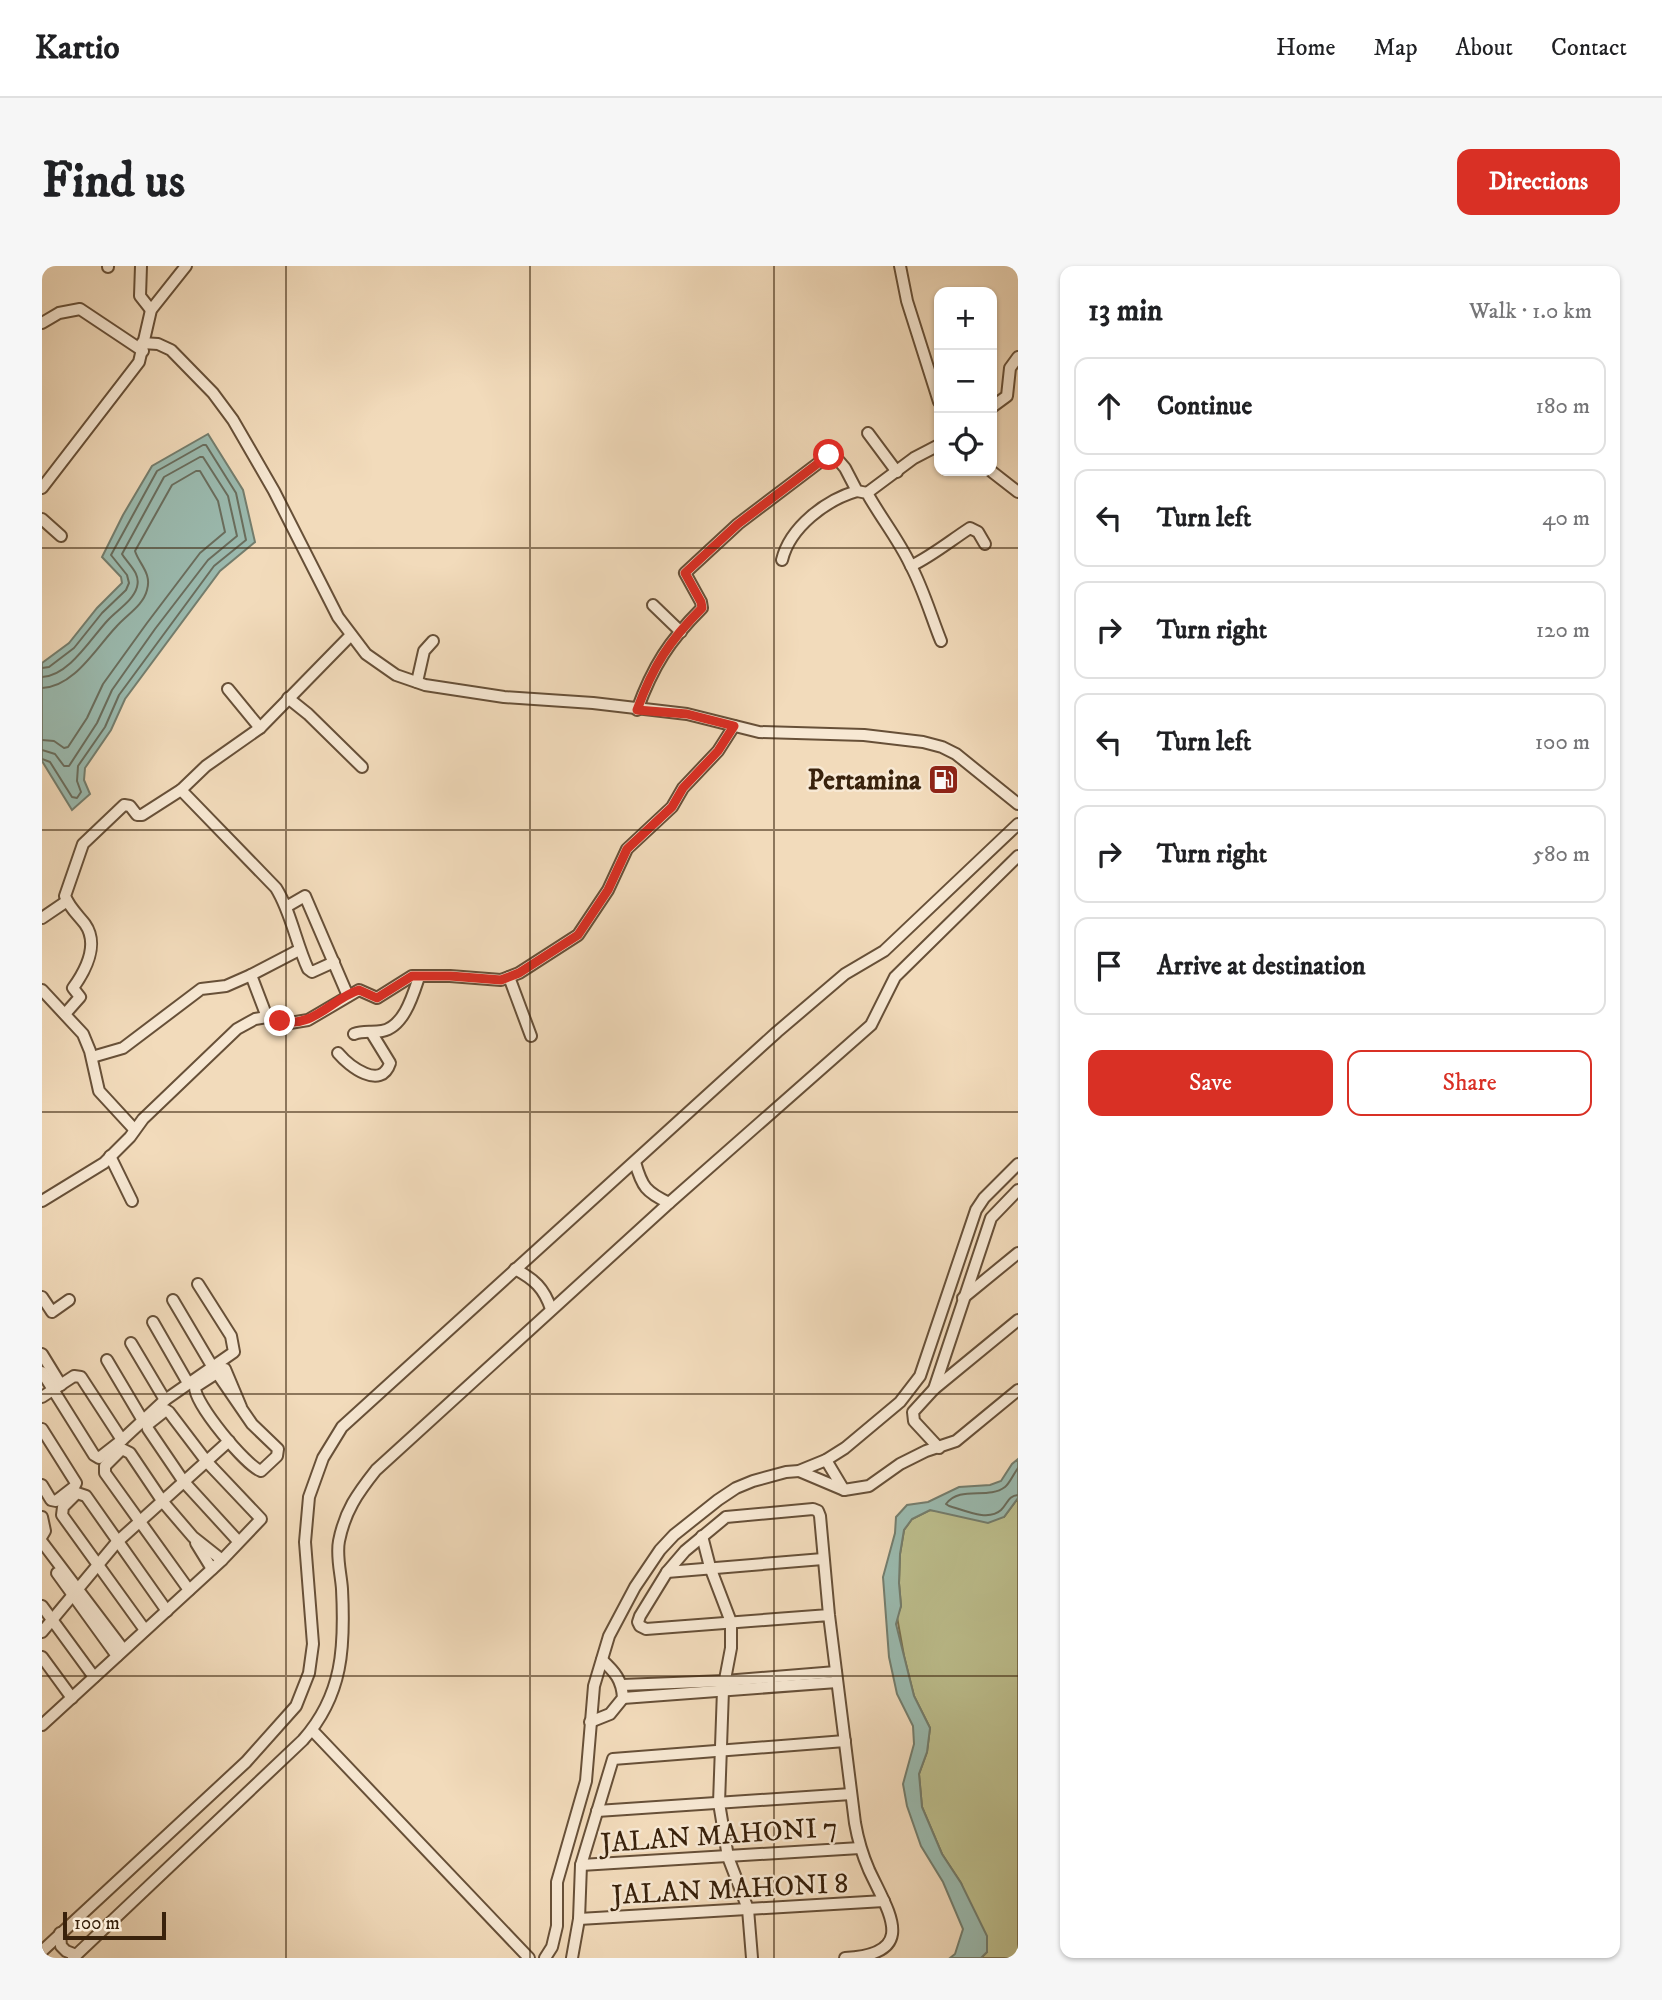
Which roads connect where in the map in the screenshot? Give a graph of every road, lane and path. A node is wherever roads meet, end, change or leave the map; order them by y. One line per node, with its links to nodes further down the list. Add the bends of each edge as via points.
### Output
1 (141, 266): 4 (street, via 140,296)
2 (186, 266): 4 (street)
3 (900, 266): 8 (street)
4 (151, 310): 6 (street)
5 (42, 323): 6 (street, via 59,313 80,309)
6 (142, 347): 14 (street, via 139,362); 24 (street, via 158,344 171,351 233,420)
7 (1018, 357): 9 (street, via 1010,368 1007,396)
8 (934, 386)
9 (997, 403)
10 (868, 433): 12 (street)
11 (934, 448): 12 (street)
12 (897, 472): 15 (street)
13 (997, 476): 16 (street)
14 (42, 488)
15 (862, 492): 20 (street, via 841,496 824,506 786,546); 21 (street); 23 (street, via 838,458 829,455 738,524 685,573 702,608)
16 (1018, 492)
17 (42, 519): 18 (street)
18 (61, 536)
19 (985, 544): 21 (street, via 970,528)
20 (782, 560)
21 (911, 566): 26 (street)
22 (653, 605): 23 (street)
23 (681, 632): 30 (street, via 649,676)
24 (351, 635): 27 (street, via 379,664); 29 (street)
25 (433, 641): 27 (street, via 424,651)
26 (941, 641)
27 (417, 682): 30 (street, via 504,697)
28 (228, 689): 32 (street)
29 (288, 698): 32 (street); 33 (street)
30 (637, 710): 31 (street, via 687,714)
31 (734, 726): 35 (street, via 759,732 880,736 942,747 970,763); 45 (street, via 672,807 627,849 608,890 578,935)
32 (260, 728): 34 (street)
33 (362, 767)
34 (181, 790): 38 (street, via 142,815 124,805 86,840); 39 (street, via 276,888)
35 (1018, 804)
36 (1018, 824): 57 (street, via 884,951 835,982)
37 (1018, 856): 62 (street, via 895,977 871,1025)
38 (67, 901): 40 (street); 48 (street, via 91,937 84,971 73,988 80,997)
39 (286, 907): 41 (street); 42 (street, via 305,896)
40 (42, 918)
41 (299, 950): 42 (street, via 310,972); 43 (street)
42 (334, 962): 47 (street)
43 (251, 975): 49 (street); 54 (street, via 226,986 201,989 123,1048)
44 (419, 977): 45 (street); 47 (street, via 406,979 377,998 359,990); 50 (street, via 398,1021 388,1029)
45 (509, 977): 52 (street)
46 (42, 990): 48 (street)
47 (348, 996): 49 (street, via 299,1022)
48 (65, 1014): 54 (street, via 83,1034)
49 (267, 1017): 55 (street, via 246,1023 225,1039)
50 (371, 1031): 51 (street); 53 (street, via 390,1063 381,1074 364,1074)
51 (354, 1034)
52 (531, 1036)
53 (338, 1053)
54 (92, 1057): 55 (street, via 99,1091)
55 (134, 1129): 56 (street)
56 (110, 1156): 60 (street); 61 (street)
57 (635, 1162): 62 (street, via 645,1188); 64 (street)
58 (1018, 1164): 89 (street, via 976,1210 912,1389)
59 (1018, 1190): 67 (street, via 991,1217)
60 (42, 1201)
61 (132, 1201)
62 (670, 1203): 70 (street)
63 (1018, 1253): 67 (street)
64 (514, 1269): 70 (street, via 534,1279 546,1293); 144 (street, via 342,1427 323,1458 309,1497 305,1542 313,1644 309,1673 296,1706 246,1762)
65 (198, 1284): 76 (street, via 235,1347)
66 (42, 1297): 68 (street, via 52,1312)
67 (963, 1298): 80 (street)
68 (69, 1300)
69 (173, 1300): 76 (street)
70 (551, 1309): 132 (street, via 376,1470 352,1501 339,1543 342,1661 328,1705)
71 (1018, 1320): 80 (street)
72 (153, 1322): 78 (street)
73 (131, 1343): 83 (street)
74 (42, 1354): 79 (street)
75 (107, 1360): 84 (street)
76 (215, 1370): 78 (street); 86 (street, via 195,1387 195,1395); 86 (street, via 227,1370 241,1407 278,1449 277,1456 258,1471)
77 (42, 1372): 79 (street)
78 (188, 1383): 83 (street)
79 (57, 1388): 82 (street); 87 (street, via 81,1377); 87 (street, via 94,1455 99,1458)
80 (934, 1389): 88 (street, via 912,1416)
81 (1018, 1390): 88 (street, via 963,1437)
82 (42, 1397)
83 (166, 1405): 84 (street); 90 (street)
84 (145, 1422): 87 (street); 92 (street)
85 (42, 1429): 93 (street, via 76,1483 59,1500 51,1500)
86 (229, 1441): 90 (street)
87 (123, 1445): 95 (street); 97 (street, via 104,1469)
88 (939, 1448): 94 (street, via 900,1464 869,1486)
89 (826, 1460): 91 (street); 94 (street)
90 (207, 1462): 92 (street); 101 (street, via 261,1519)
91 (799, 1471): 94 (street); 122 (street, via 766,1476 736,1488 674,1535 635,1587 608,1636)
92 (184, 1482): 95 (street); 101 (street)
93 (42, 1485)
94 (844, 1490)
95 (163, 1502): 97 (street); 100 (street)
96 (42, 1517): 98 (street, via 46,1524)
97 (139, 1522): 103 (street); 111 (street)
98 (42, 1536)
99 (702, 1536): 105 (street, via 726,1517 813,1509 820,1516); 108 (street); 110 (street)
100 (193, 1537): 106 (street); 109 (street)
101 (238, 1541): 106 (street)
102 (42, 1542): 112 (street)
103 (117, 1542): 107 (street); 107 (street, via 86,1496 77,1493 62,1515); 114 (street)
104 (42, 1553): 112 (street)
105 (823, 1559): 108 (street); 115 (street)
106 (222, 1560): 109 (street)
107 (98, 1566): 112 (street); 118 (street)
108 (710, 1567): 110 (street); 117 (street)
109 (212, 1569): 111 (street)
110 (667, 1572): 117 (street, via 640,1616 640,1626)
111 (189, 1590): 114 (street)
112 (76, 1593): 116 (street); 120 (street)
113 (42, 1606): 116 (street)
114 (167, 1611): 118 (street)
115 (829, 1615): 117 (street); 124 (street)
116 (53, 1621): 119 (street); 123 (street)
117 (731, 1622): 126 (street)
118 (145, 1630): 120 (street)
119 (42, 1632)
120 (120, 1653): 123 (street)
121 (42, 1657): 127 (street)
122 (602, 1660): 125 (street); 131 (street)
123 (94, 1677): 127 (street)
124 (837, 1677): 126 (street); 133 (street)
125 (622, 1685): 126 (street); 128 (street)
126 (724, 1686): 128 (street); 134 (street)
127 (72, 1698): 130 (street)
128 (623, 1698): 131 (street, via 610,1714)
129 (42, 1707): 130 (street)
130 (46, 1721)
131 (590, 1722): 148 (street, via 586,1781 558,1882 557,1926)
132 (312, 1730): 146 (street); 147 (street)
133 (845, 1741): 134 (street); 135 (street)
134 (720, 1749): 136 (street); 137 (street, via 616,1758)
135 (851, 1794): 136 (street); 138 (street)
136 (719, 1803): 137 (street); 139 (street)
137 (597, 1811): 140 (street)
138 (860, 1848): 139 (street, JALAN MAHONI 7); 141 (street)
139 (728, 1857): 140 (street, JALAN MAHONI 7); 142 (street)
140 (581, 1865): 143 (street)
141 (884, 1901): 142 (street, JALAN MAHONI 8); 151 (street, via 893,1928 887,1944 876,1954)
142 (748, 1909): 143 (street, JALAN MAHONI 8); 150 (street)
143 (579, 1919): 149 (street)
144 (60, 1933): 145 (street); 146 (street, via 61,1946)
145 (42, 1951)
146 (74, 1956)
147 (529, 1958)
148 (545, 1958)
149 (572, 1958)
150 (752, 1958)
151 (845, 1958)

